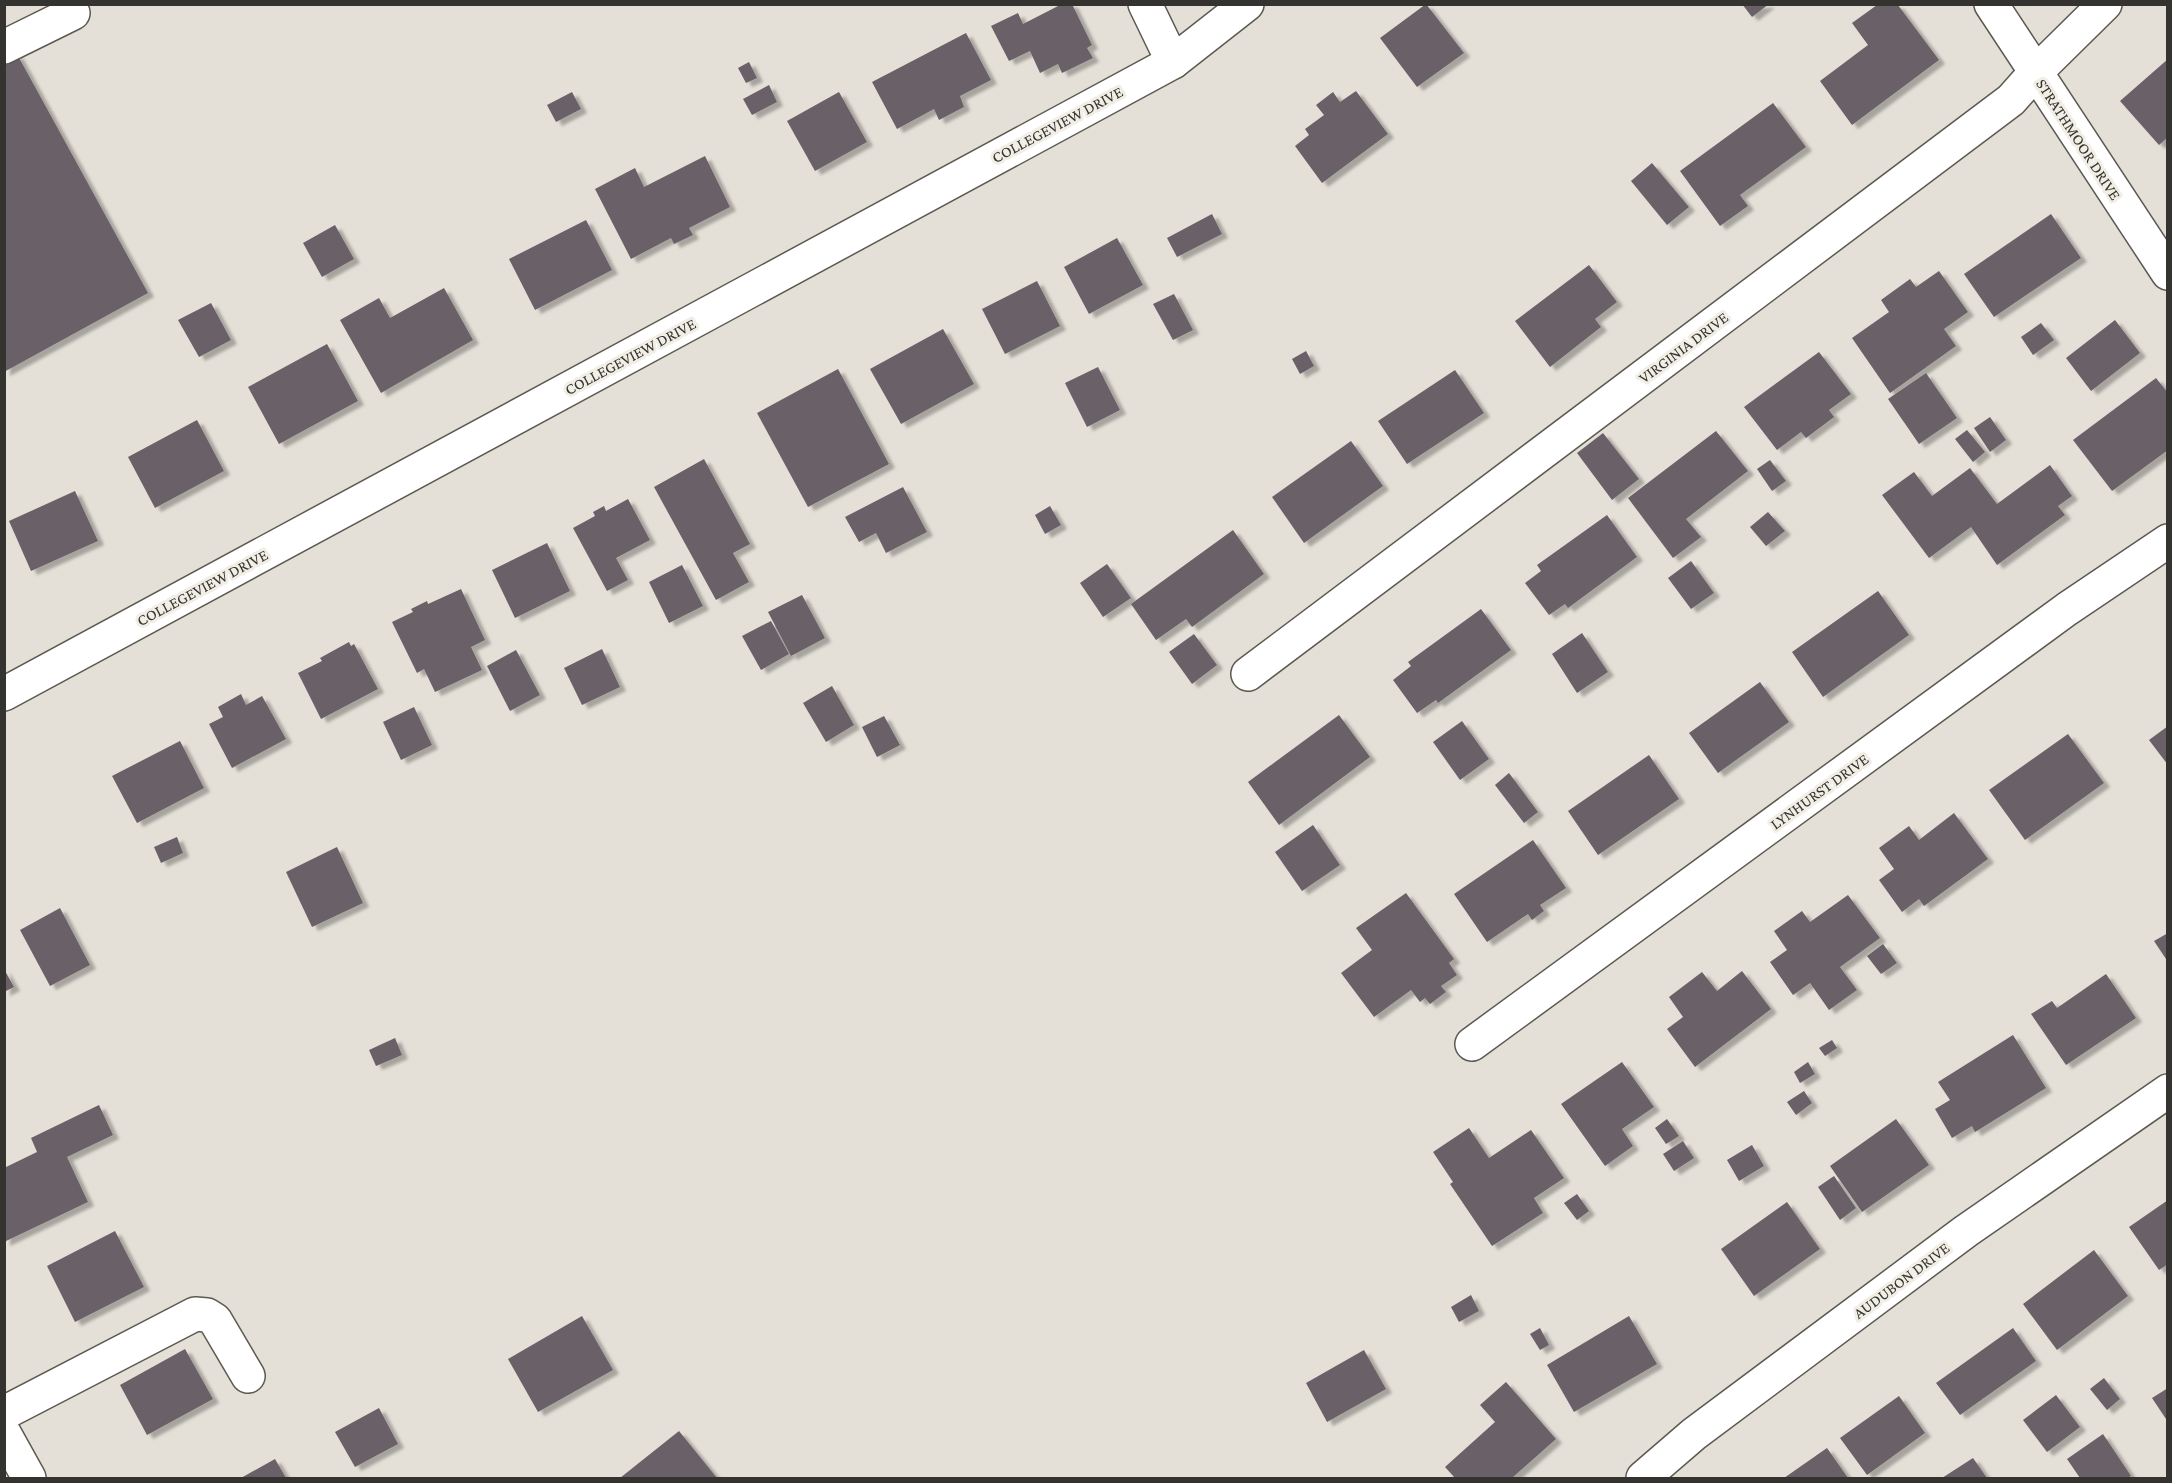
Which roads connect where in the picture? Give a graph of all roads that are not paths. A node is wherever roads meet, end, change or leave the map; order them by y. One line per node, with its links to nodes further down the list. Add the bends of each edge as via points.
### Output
1 (1145, 4): 7 (street)
2 (1247, 4): 7 (street, COLLEGEVIEW DRIVE)
3 (1991, 4): 8 (street, STRATHMOOR DRIVE)
4 (2105, 4): 8 (street, VIRGINIA DRIVE)
5 (73, 13): 6 (street)
6 (4, 47)
7 (1173, 62): 12 (street, COLLEGEVIEW DRIVE)
8 (2035, 73): 9 (street, STRATHMOOR DRIVE); 11 (street, VIRGINIA DRIVE, via 2011,100)
9 (2168, 273)
10 (2168, 541): 13 (street, LYNHURST DRIVE, via 2067,609)
11 (1248, 674)
12 (4, 694)
13 (1472, 1044)
14 (2168, 1091): 19 (street, AUDUBON DRIVE, via 1966,1231 1694,1434)
15 (248, 1376): 16 (street, via 215,1320 195,1314)
16 (4, 1413)
17 (4, 1433): 18 (street)
18 (29, 1479)
19 (1643, 1479)

